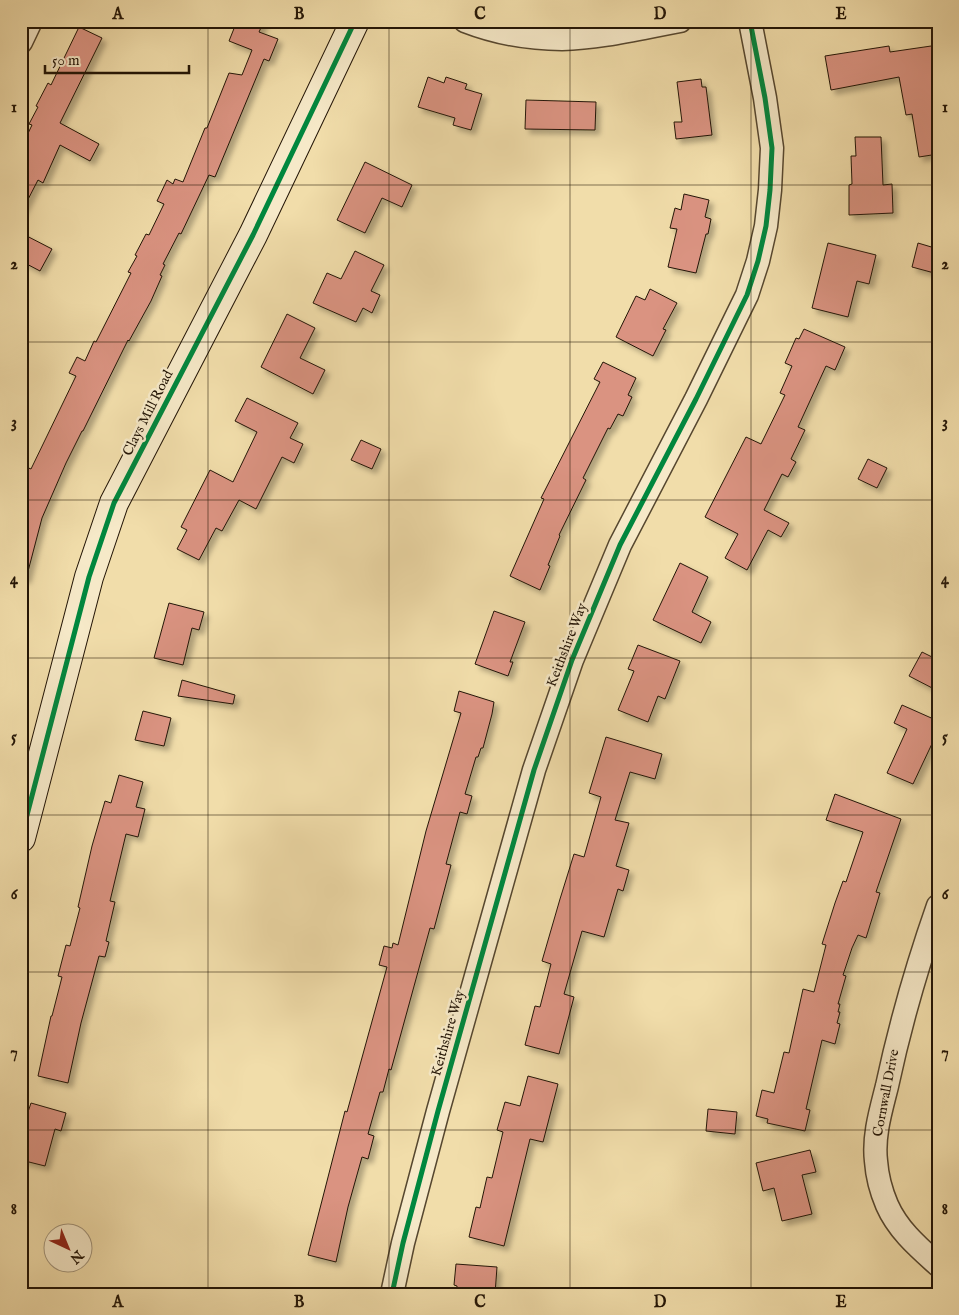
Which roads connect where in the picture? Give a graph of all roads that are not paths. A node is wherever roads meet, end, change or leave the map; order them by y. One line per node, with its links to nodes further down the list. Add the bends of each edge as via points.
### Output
1 (31, 21): 6 (street)
2 (355, 21): 7 (main road, Clays Mill Road, via 253,235 114,503 89,577)
3 (465, 21): 4 (street, via 506,34 562,39)
4 (680, 21)
5 (750, 21): 10 (street, Keithshire Way, via 772,148 768,208 758,260 747,295 620,545 572,660 534,770 438,1111)
6 (21, 42)
7 (21, 838)
8 (938, 906): 9 (street, Cornwall Drive, via 899,1028 877,1130 876,1160 880,1185 898,1224)
9 (938, 1266)
10 (392, 1294)

